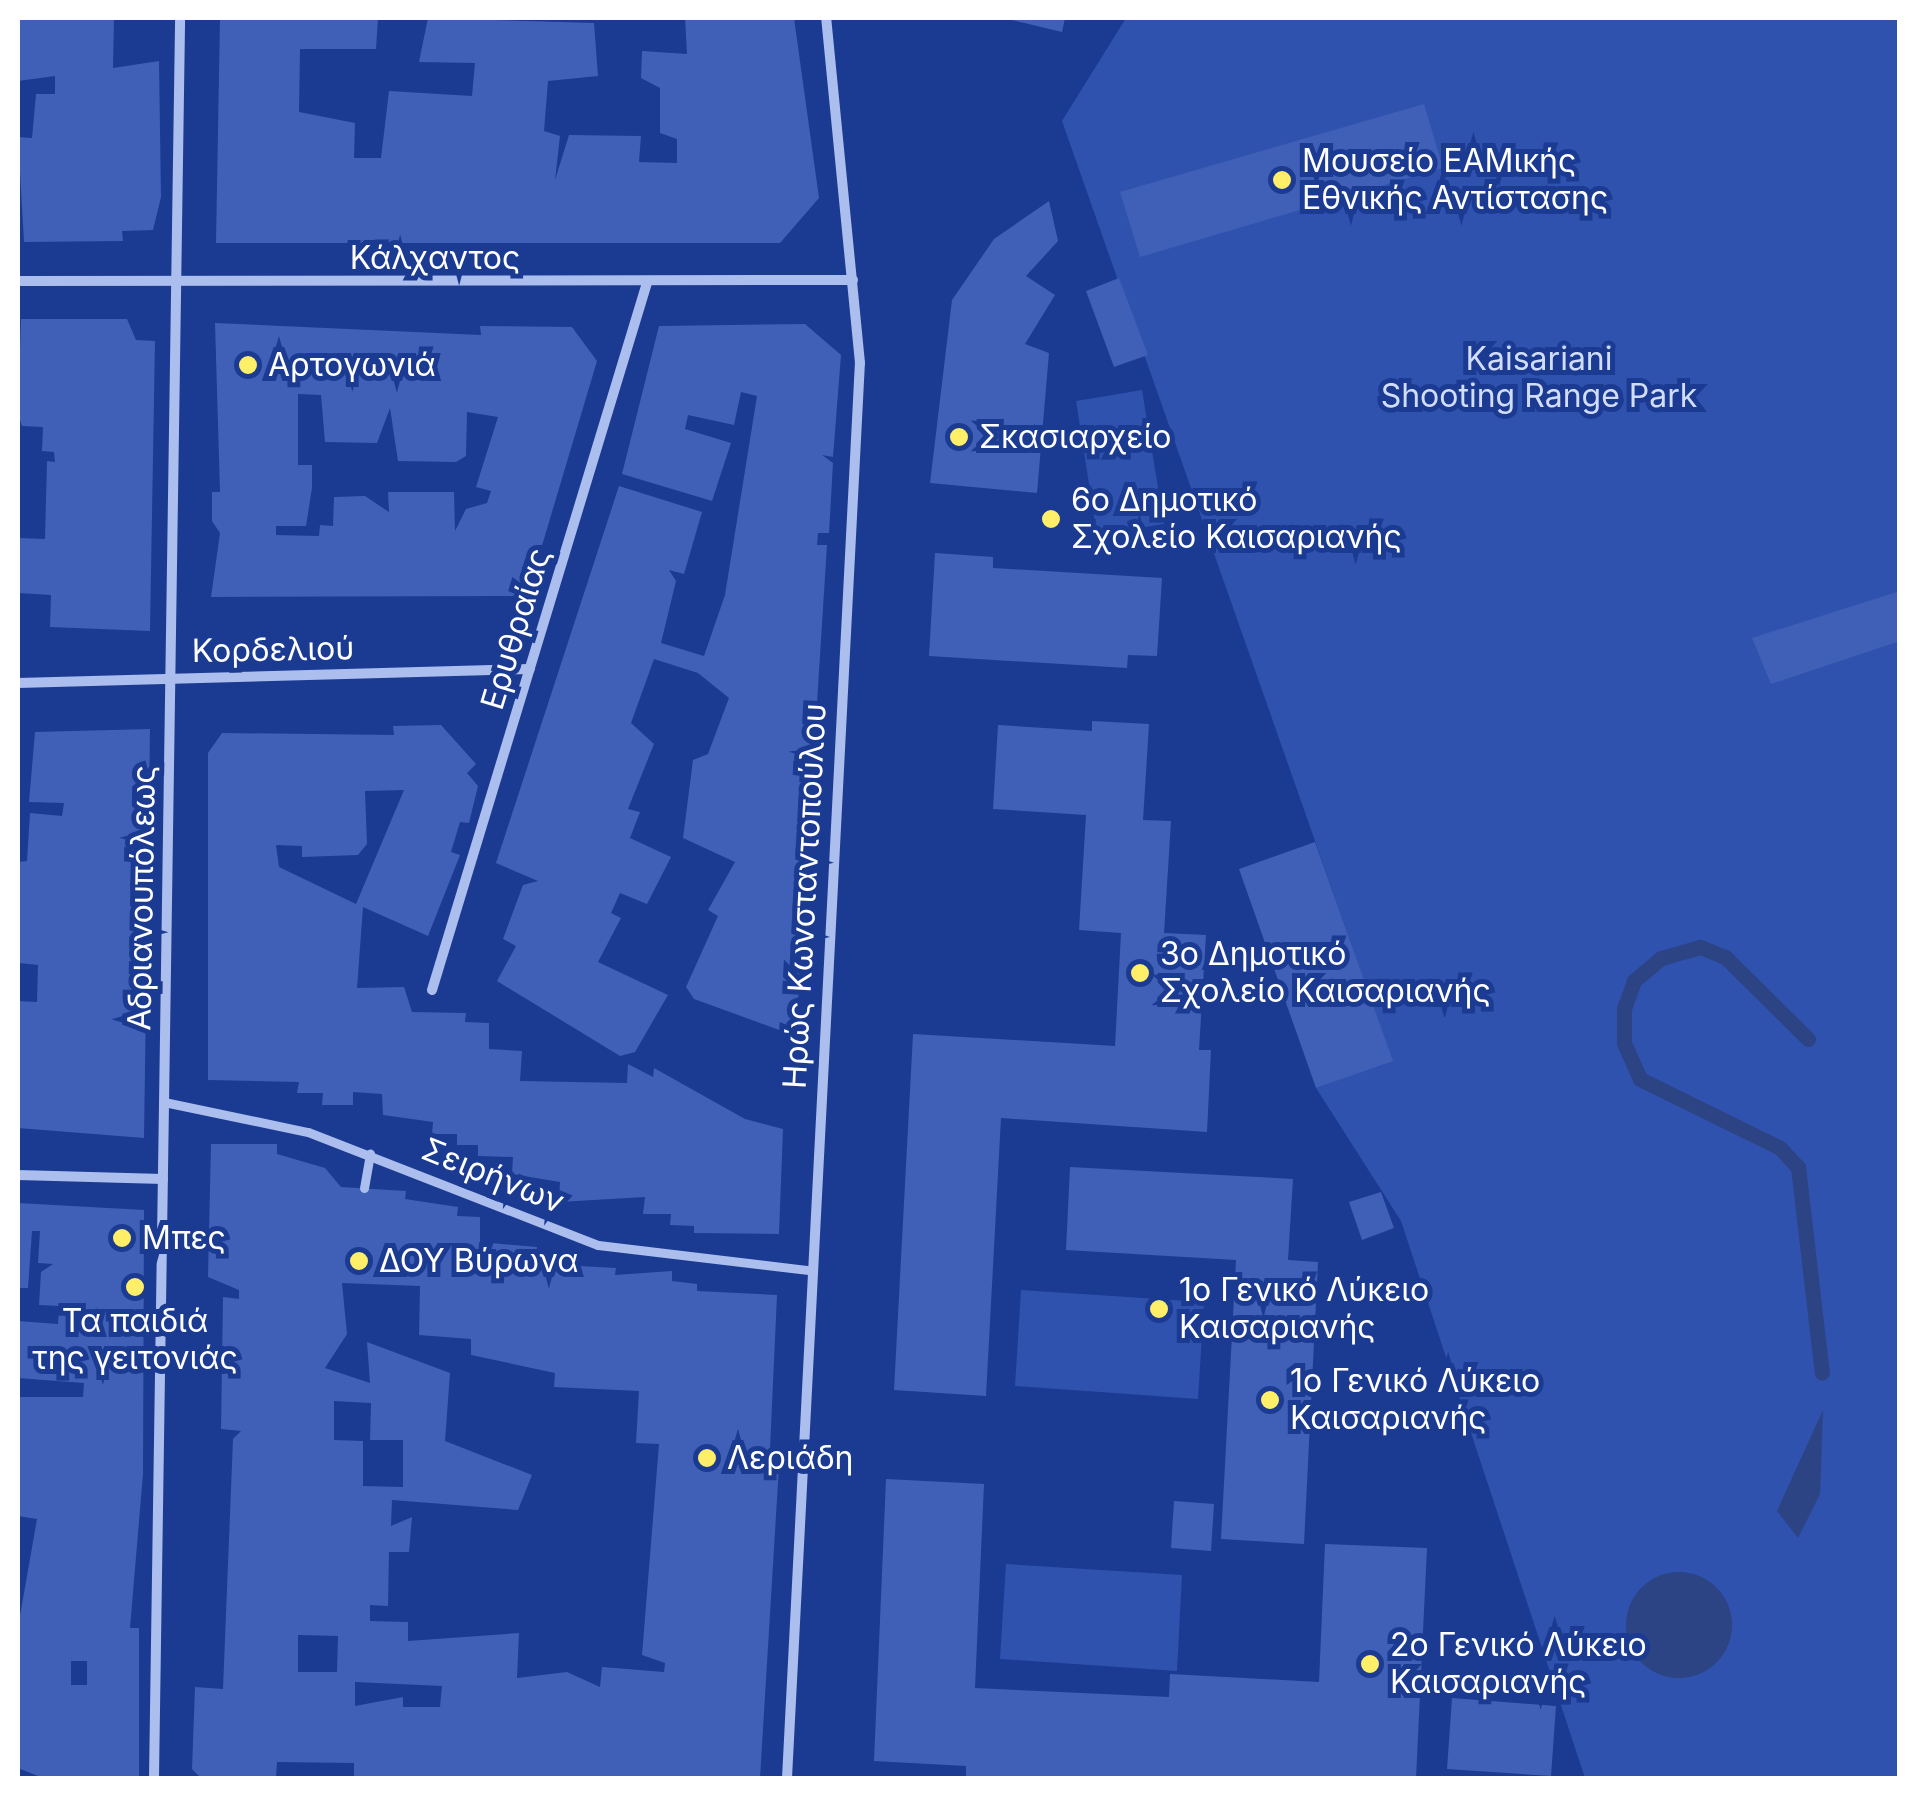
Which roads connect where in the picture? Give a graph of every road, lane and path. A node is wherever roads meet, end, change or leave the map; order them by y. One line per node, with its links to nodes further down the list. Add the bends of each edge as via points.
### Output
1 (180, 18): 5 (street, Αδριανουπόλεως)
2 (826, 18): 3 (street, Ηρώς Κωνσταντοπούλου)
3 (853, 280): 6 (street, Κάλχαντος); 16 (street, Ηρώς Κωνσταντοπούλου, via 860,363)
4 (18, 281): 5 (street, Κάλχαντος)
5 (176, 282): 6 (street, Κάλχαντος); 8 (street, Αδριανουπόλεως)
6 (647, 283): 7 (street, Ερυθραίας)
7 (530, 670): 8 (street, Κορδελιού); 10 (street, Ερυθραίας)
8 (170, 677): 9 (street, Κορδελιού); 11 (street, Αδριανουπόλεως)
9 (18, 684)
10 (432, 990)
11 (164, 1102): 12 (street, Σειρήνων); 14 (street, Αδριανουπόλεως)
12 (370, 1154): 15 (street); 16 (street, Σειρήνων, via 598,1245)
13 (18, 1175): 14 (street)
14 (163, 1179): 17 (street, Αδριανουπόλεως)
15 (364, 1188)
16 (808, 1270): 18 (street, Ηρώς Κωνσταντοπούλου)
17 (154, 1778)
18 (787, 1778)

